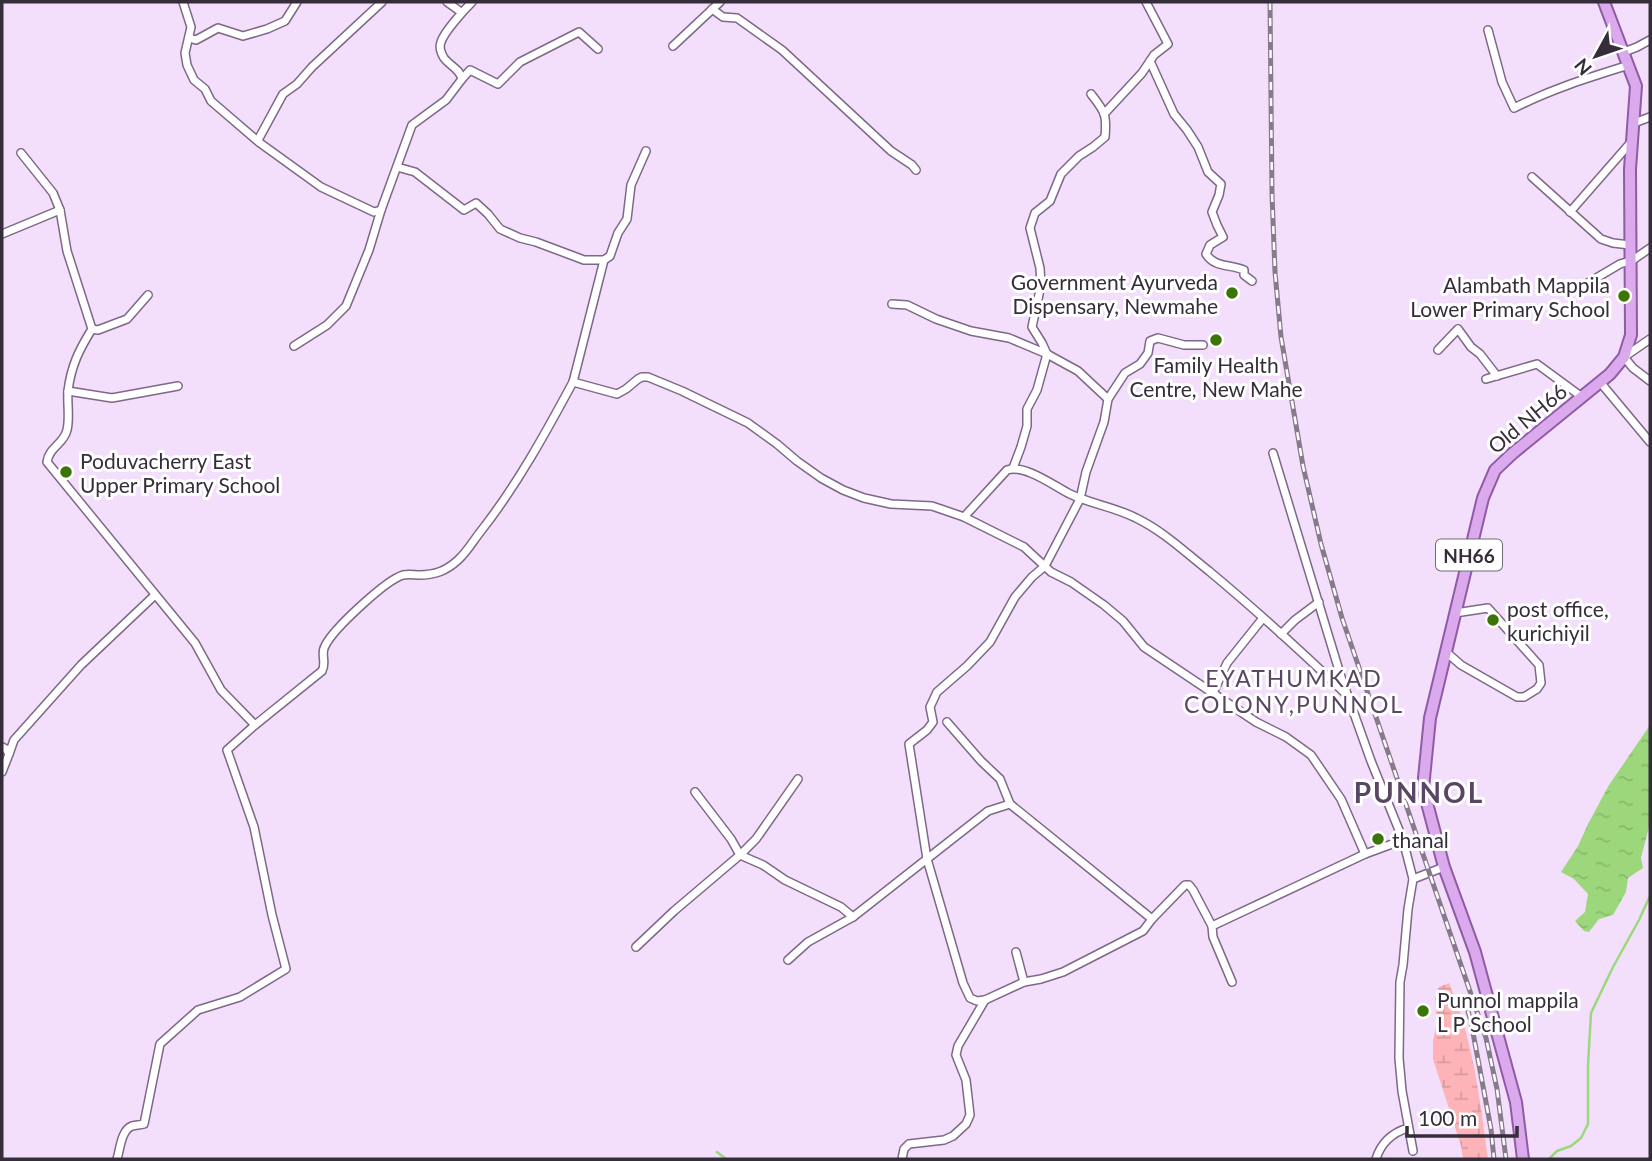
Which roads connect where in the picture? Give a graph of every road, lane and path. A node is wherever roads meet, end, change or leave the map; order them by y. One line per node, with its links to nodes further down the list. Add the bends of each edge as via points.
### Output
1 (183, 2): 12 (street, via 191,27)
2 (297, 2): 12 (street, via 285,21 267,29 243,36 218,28 196,40)
3 (382, 2): 24 (street, via 284,94)
4 (447, 2): 10 (street)
5 (472, 2): 10 (street)
6 (720, 2): 9 (street)
7 (1146, 2): 17 (street, via 1168,44)
8 (1604, 2): 16 (main road)
9 (712, 9): 14 (street); 29 (street, via 723,18 737,18 782,50)
10 (461, 12): 19 (street, via 440,50)
11 (1488, 30): 18 (street, via 1514,108 1563,85)
12 (189, 38): 24 (street, via 185,53 194,79 211,101)
13 (1650, 40): 16 (street)
14 (673, 46)
15 (598, 49): 19 (street, via 579,32 520,62 498,84 470,70)
16 (1624, 52): 18 (main road)
17 (1150, 61): 21 (street); 39 (street, via 1174,114 1198,147 1208,172 1221,184 1212,212 1223,237 1210,245 1206,254 1216,264 1244,270)
18 (1629, 65): 23 (main road, via 1636,86)
19 (462, 79): 28 (street, via 446,100 412,125)
20 (1091, 94): 21 (street)
21 (1104, 114): 48 (street, via 1105,137 1060,174 1050,201 1035,213 1030,228 1041,285 1032,327)
22 (1650, 117): 23 (street)
23 (1634, 123): 25 (main road)
24 (257, 140): 32 (street, via 321,187 374,212)
25 (1633, 140): 33 (street); 35 (main road)
26 (646, 150): 37 (street, via 631,185 626,219)
27 (21, 153): 31 (street, via 53,193)
28 (397, 167): 32 (street); 37 (street, via 415,172 464,210 477,203 500,229 584,261)
29 (916, 170)
30 (1532, 177): 33 (street)
31 (60, 210): 34 (street); 43 (street, via 67,251)
32 (382, 210): 46 (street, via 346,306)
33 (1570, 212): 35 (street, via 1601,239)
34 (2, 234)
35 (1630, 245): 38 (main road)
36 (1650, 248): 38 (street)
37 (604, 261): 53 (street)
38 (1630, 262): 40 (street); 49 (main road, via 1631,335)
39 (1252, 281)
40 (1581, 287)
41 (148, 295): 43 (street, via 127,319)
42 (892, 304): 48 (street, via 907,305 971,331 1009,338)
43 (92, 329): 56 (street, via 76,355)
44 (1650, 339): 49 (street)
45 (1203, 345): 58 (street, via 1158,338 1150,341 1148,353 1125,373)
46 (294, 346)
47 (1438, 350): 50 (street, via 1458,329)
48 (1047, 355): 58 (street, via 1078,371); 61 (street, via 1027,409 1027,426)
49 (1624, 357): 52 (street); 54 (main road, Old NH66 / NH66)
50 (1497, 376): 51 (street); 57 (street, via 1537,364)
51 (1486, 379)
52 (1650, 381)
53 (573, 382): 63 (street, via 617,394 648,377 748,423 843,490 891,504 932,506); 74 (street, via 508,495 459,560 433,575 403,575 387,585 341,624 323,649 322,671)
54 (1600, 382): 57 (main road, Old NH66 / NH66); 59 (street)
55 (178, 386): 56 (street, via 113,398)
56 (68, 391): 65 (street, via 67,431 47,462)
57 (1582, 397): 67 (main road, Old NH66 / NH66, via 1495,470 1483,498)
58 (1108, 399): 62 (street)
59 (1650, 442)
60 (1273, 453): 66 (street)
61 (1013, 468): 62 (street, via 1039,476); 63 (street)
62 (1080, 499): 64 (street); 68 (street, via 1137,518 1174,541)
63 (964, 517): 64 (street, via 1024,547)
64 (1045, 566): 71 (street, via 1104,605 1144,647); 84 (street, via 1015,597 990,642 937,692 930,707 933,722 909,744)
65 (155, 595): 74 (street, via 195,643 221,690); 76 (street, via 81,665 15,740)
66 (1319, 602): 69 (street); 72 (street)
67 (1455, 613): 70 (main road, Old NH66 / NH66); 70 (street, via 1488,608 1539,665 1541,683 1524,697 1517,697)
68 (1263, 618): 69 (street); 71 (street, via 1227,663)
69 (1281, 634): 72 (street)
70 (1445, 651): 85 (main road, Old NH66 / NH66, via 1430,718 1423,788)
71 (1213, 693): 82 (street, via 1311,755 1341,799)
72 (1348, 696): 81 (street)
73 (947, 722): 80 (street, via 1000,779)
74 (255, 725): 98 (street, via 228,750 254,827 286,969 240,997 198,1010 160,1044 144,1124 125,1131)
75 (2, 747): 76 (street)
76 (9, 754): 77 (street)
77 (2, 772)
78 (798, 779): 83 (street)
79 (695, 792): 83 (street)
80 (1010, 803): 84 (street, via 988,811); 88 (street)
81 (1403, 840): 82 (street); 86 (street)
82 (1365, 854): 89 (street)
83 (740, 855): 87 (street); 90 (street)
84 (927, 859): 87 (street); 95 (street, via 963,983 970,998)
85 (1444, 867): 86 (street); 101 (main road, Old NH66 / NH66, via 1475,952 1516,1102)
86 (1413, 879): 96 (street, via 1399,1008 1399,1058)
87 (853, 917): 92 (street, via 808,942)
88 (1152, 919): 89 (street, via 1189,885); 93 (street, via 1143,931 1087,961)
89 (1212, 926): 94 (street)
90 (636, 947)
91 (1016, 952): 93 (street)
92 (788, 960)
93 (1024, 982): 95 (street)
94 (1231, 982)
95 (985, 1000): 99 (street, via 958,1046 970,1115 966,1124 944,1140 909,1144)
96 (1408, 1128): 97 (street); 100 (street, via 1390,1136)
97 (1413, 1151)
98 (117, 1159)
99 (902, 1159)
100 (1376, 1159)
101 (1524, 1159)

